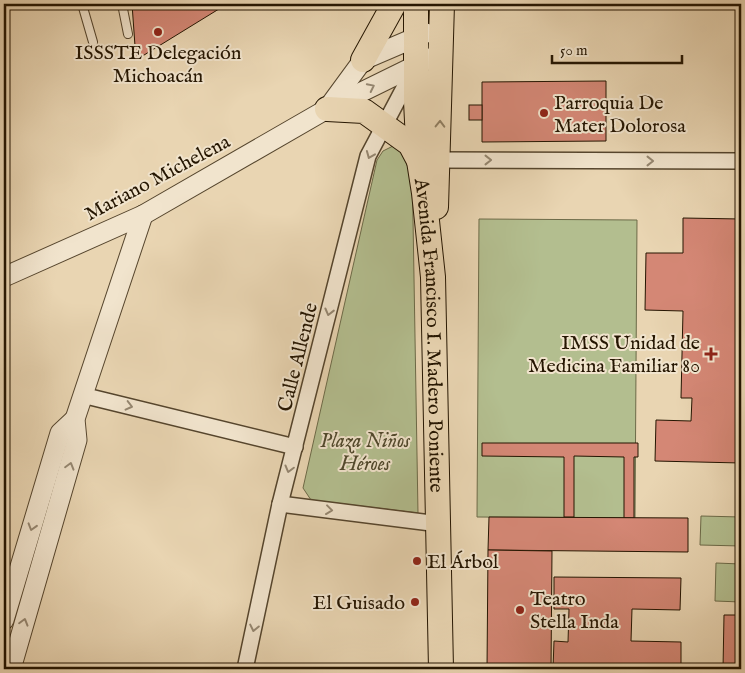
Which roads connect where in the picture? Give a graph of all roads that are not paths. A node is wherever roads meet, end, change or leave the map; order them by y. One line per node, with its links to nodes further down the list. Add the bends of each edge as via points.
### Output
1 (82, 4): 8 (lane)
2 (122, 4): 6 (lane)
3 (394, 4): 10 (main road)
4 (416, 4): 7 (main road, Avenida Francisco I. Madero Poniente)
5 (442, 15): 7 (street, Mariano Michelena); 9 (main road)
6 (128, 34)
7 (416, 37): 10 (street, Mariano Michelena); 11 (main road, Avenida Francisco I. Madero Poniente)
8 (93, 42)
9 (441, 53): 11 (street, Mariano Michelena); 14 (main road, one-way to 9)
10 (364, 60): 12 (street, Mariano Michelena)
11 (416, 65): 12 (street, Mariano Michelena, one-way to 11); 13 (street, Calle Allende); 14 (main road, Avenida Francisco I. Madero Poniente)
12 (327, 109): 13 (main road, via 364,111); 16 (street, Mariano Michelena)
13 (384, 125): 14 (main road); 20 (street, Calle Allende, one-way to 20, via 368,156)
14 (429, 161): 15 (street, one-way to 15); 22 (main road, Avenida Francisco I. Madero Poniente, via 424,193 433,277)
15 (741, 161)
16 (143, 215): 17 (street, Mariano Michelena); 18 (street)
17 (4, 277)
18 (82, 395): 19 (street); 20 (street, one-way to 20)
19 (75, 419): 23 (street, one-way to 23, via 60,433); 24 (street, one-way to 19, via 77,440)
20 (295, 447): 21 (street, Calle Allende, one-way to 21)
21 (280, 504): 22 (street, one-way to 22); 25 (street, Calle Allende, one-way to 25)
22 (439, 524): 26 (main road, Avenida Francisco I. Madero Poniente)
23 (4, 620)
24 (11, 669)
25 (245, 669)
26 (441, 669)

